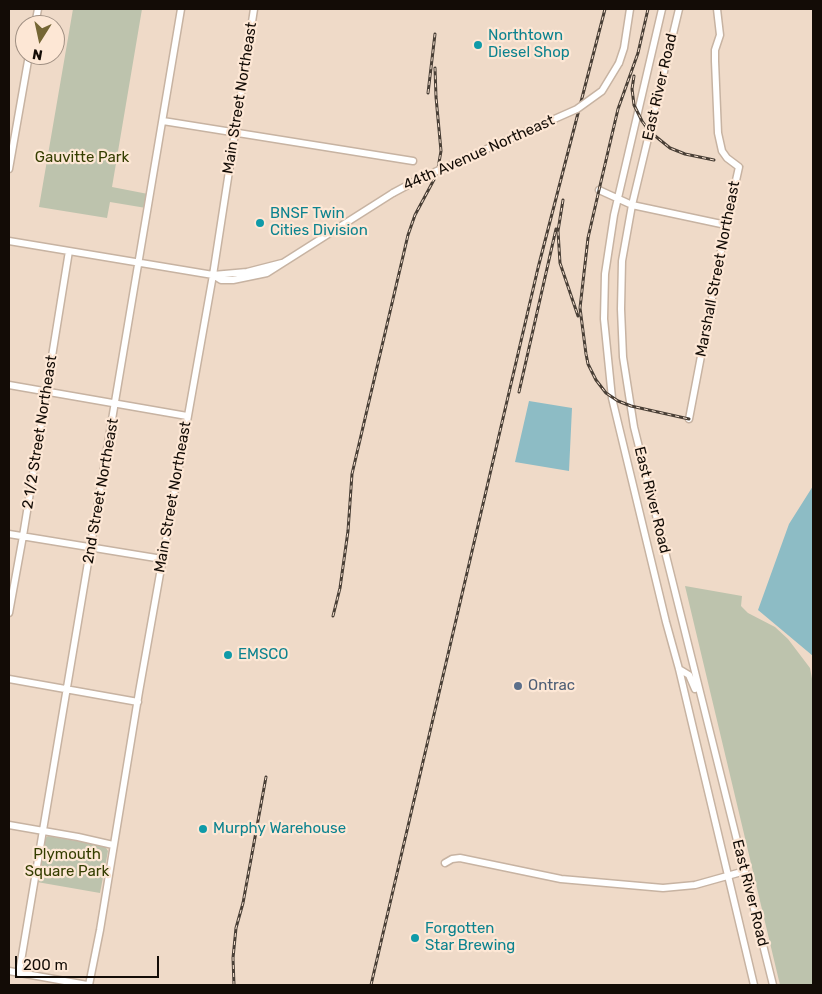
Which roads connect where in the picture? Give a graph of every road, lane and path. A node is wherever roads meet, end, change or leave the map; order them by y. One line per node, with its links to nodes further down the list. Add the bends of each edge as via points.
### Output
1 (182, 9): 8 (street, 2nd Street Northeast)
2 (254, 9): 9 (street, Main Street Northeast)
3 (630, 9): 19 (street, 44th Avenue Northeast, bridge, via 624,48 613,75 602,91 577,109 421,178 282,264)
4 (662, 9): 13 (street, East River Road)
5 (678, 9): 14 (street, East River Road)
6 (717, 9): 15 (street, Marshall Street Northeast, via 720,35 715,50 718,133 722,151 739,167)
7 (27, 65): 11 (street)
8 (163, 121): 9 (street); 18 (street, 2nd Street Northeast)
9 (234, 132): 10 (street); 19 (street, Main Street Northeast)
10 (413, 162)
11 (9, 169)
12 (599, 190): 13 (street)
13 (617, 198): 14 (street); 30 (street, East River Road, via 604,274 609,378)
14 (632, 205): 15 (street); 34 (street, East River Road, via 622,261 623,357 634,427)
15 (726, 225): 24 (street, Marshall Street Northeast)
16 (9, 241): 17 (street, 44th Avenue Northeast)
17 (69, 251): 18 (street, 44th Avenue Northeast); 21 (street, 2 1/2 Street Northeast)
18 (139, 263): 19 (street, 44th Avenue Northeast); 22 (street, 2nd Street Northeast)
19 (213, 275): 23 (street, Main Street Northeast)
20 (9, 385): 21 (street)
21 (46, 391): 22 (street); 26 (street, 2 1/2 Street Northeast)
22 (116, 404): 23 (street); 27 (street, 2nd Street Northeast)
23 (187, 416): 28 (street, Main Street Northeast)
24 (689, 419)
25 (9, 534): 26 (street)
26 (23, 536): 27 (street); 29 (street, 2 1/2 Street Northeast)
27 (91, 547): 28 (street); 32 (street, 2nd Street Northeast)
28 (162, 559): 33 (street, Main Street Northeast)
29 (9, 613)
30 (679, 669): 34 (street, via 690,677); 40 (street, East River Road)
31 (9, 679): 32 (street)
32 (67, 690): 33 (street); 36 (street, 2nd Street Northeast)
33 (138, 702): 37 (street, Main Street Northeast)
34 (704, 711): 39 (street, East River Road)
35 (9, 825): 36 (street)
36 (43, 831): 37 (street); 42 (street, 2nd Street Northeast)
37 (113, 845): 43 (street, Main Street Northeast)
38 (445, 863): 40 (street, via 460,858 561,879 663,888 695,885)
39 (745, 871): 40 (street); 45 (street, East River Road)
40 (727, 875): 44 (street, East River Road)
41 (9, 971): 42 (street)
42 (19, 973): 43 (street)
43 (88, 985)
44 (754, 985)
45 (773, 985)

